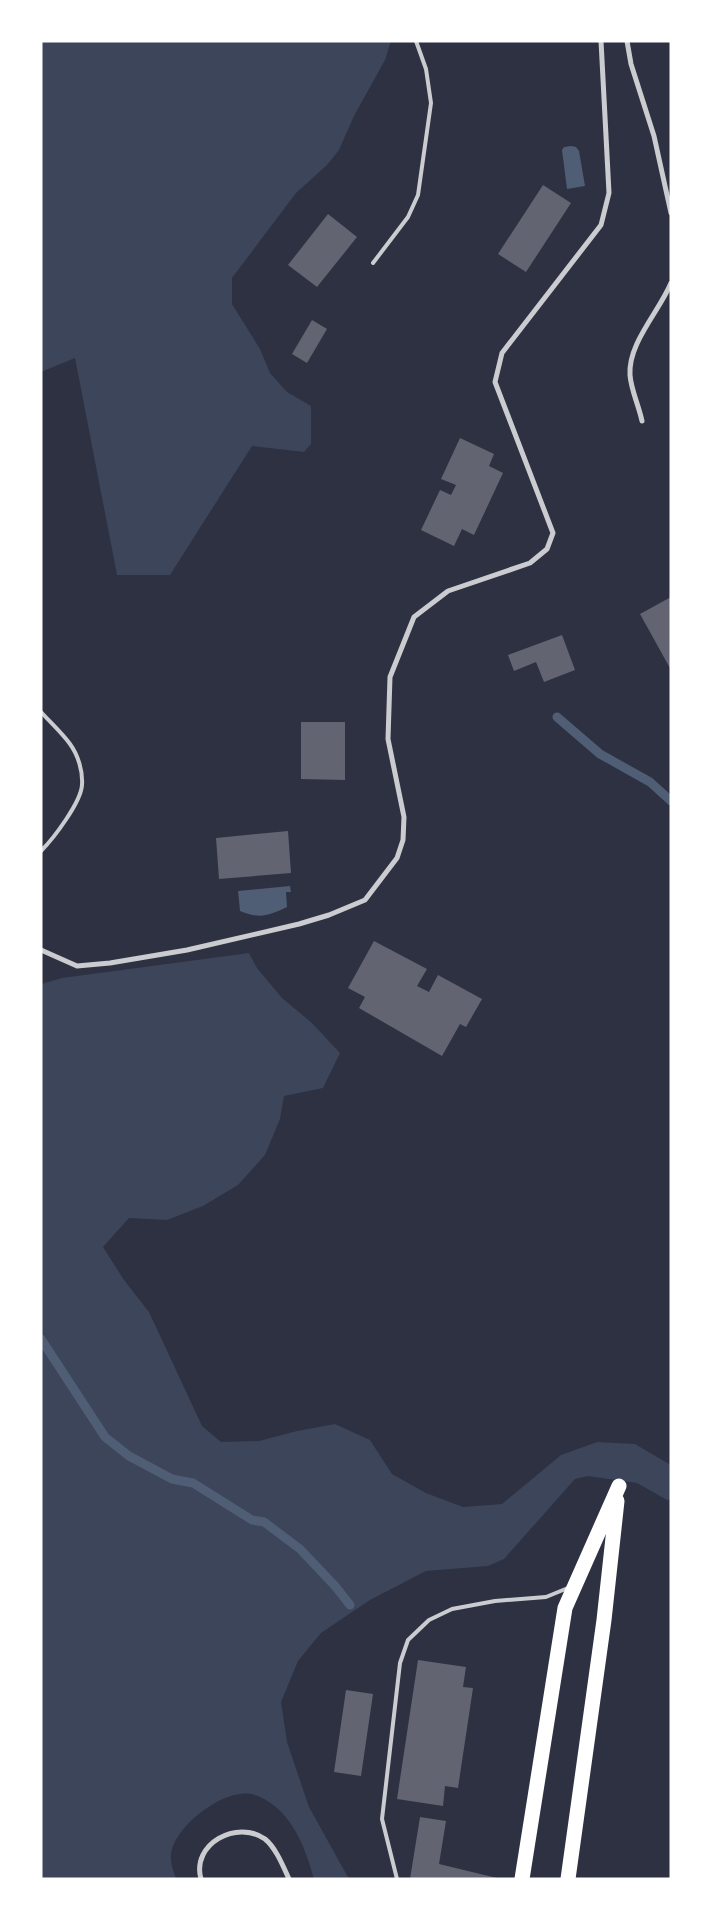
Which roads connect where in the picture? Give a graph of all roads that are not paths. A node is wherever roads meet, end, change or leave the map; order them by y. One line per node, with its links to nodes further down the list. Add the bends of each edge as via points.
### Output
1 (416, 41): 5 (lane, via 426,69 431,103 418,195 408,217)
2 (601, 41): 10 (street, via 609,193 601,225 502,352 495,382 553,533 547,549 530,563 448,591 414,617 390,677 388,739 404,817 403,840 397,858 365,900 299,924 188,950 110,963 77,966)
3 (628, 41): 4 (street, via 631,64 654,136)
4 (671, 213)
5 (373, 263)
6 (671, 283): 7 (street, via 633,352 630,375)
7 (642, 421)
8 (41, 712): 9 (lane, via 71,744 82,770 82,787 66,820)
9 (41, 851)
10 (41, 950)
11 (576, 1583): 14 (lane, via 546,1597 452,1609 430,1620 408,1640 400,1663 382,1819); 15 (highway, via 566,1608); 16 (highway, via 618,1486 604,1620)
12 (201, 1879): 13 (street, via 198,1869 202,1855 224,1835 238,1832 253,1833 266,1840)
13 (289, 1879)
14 (397, 1879)
15 (522, 1879)
16 (568, 1879)

